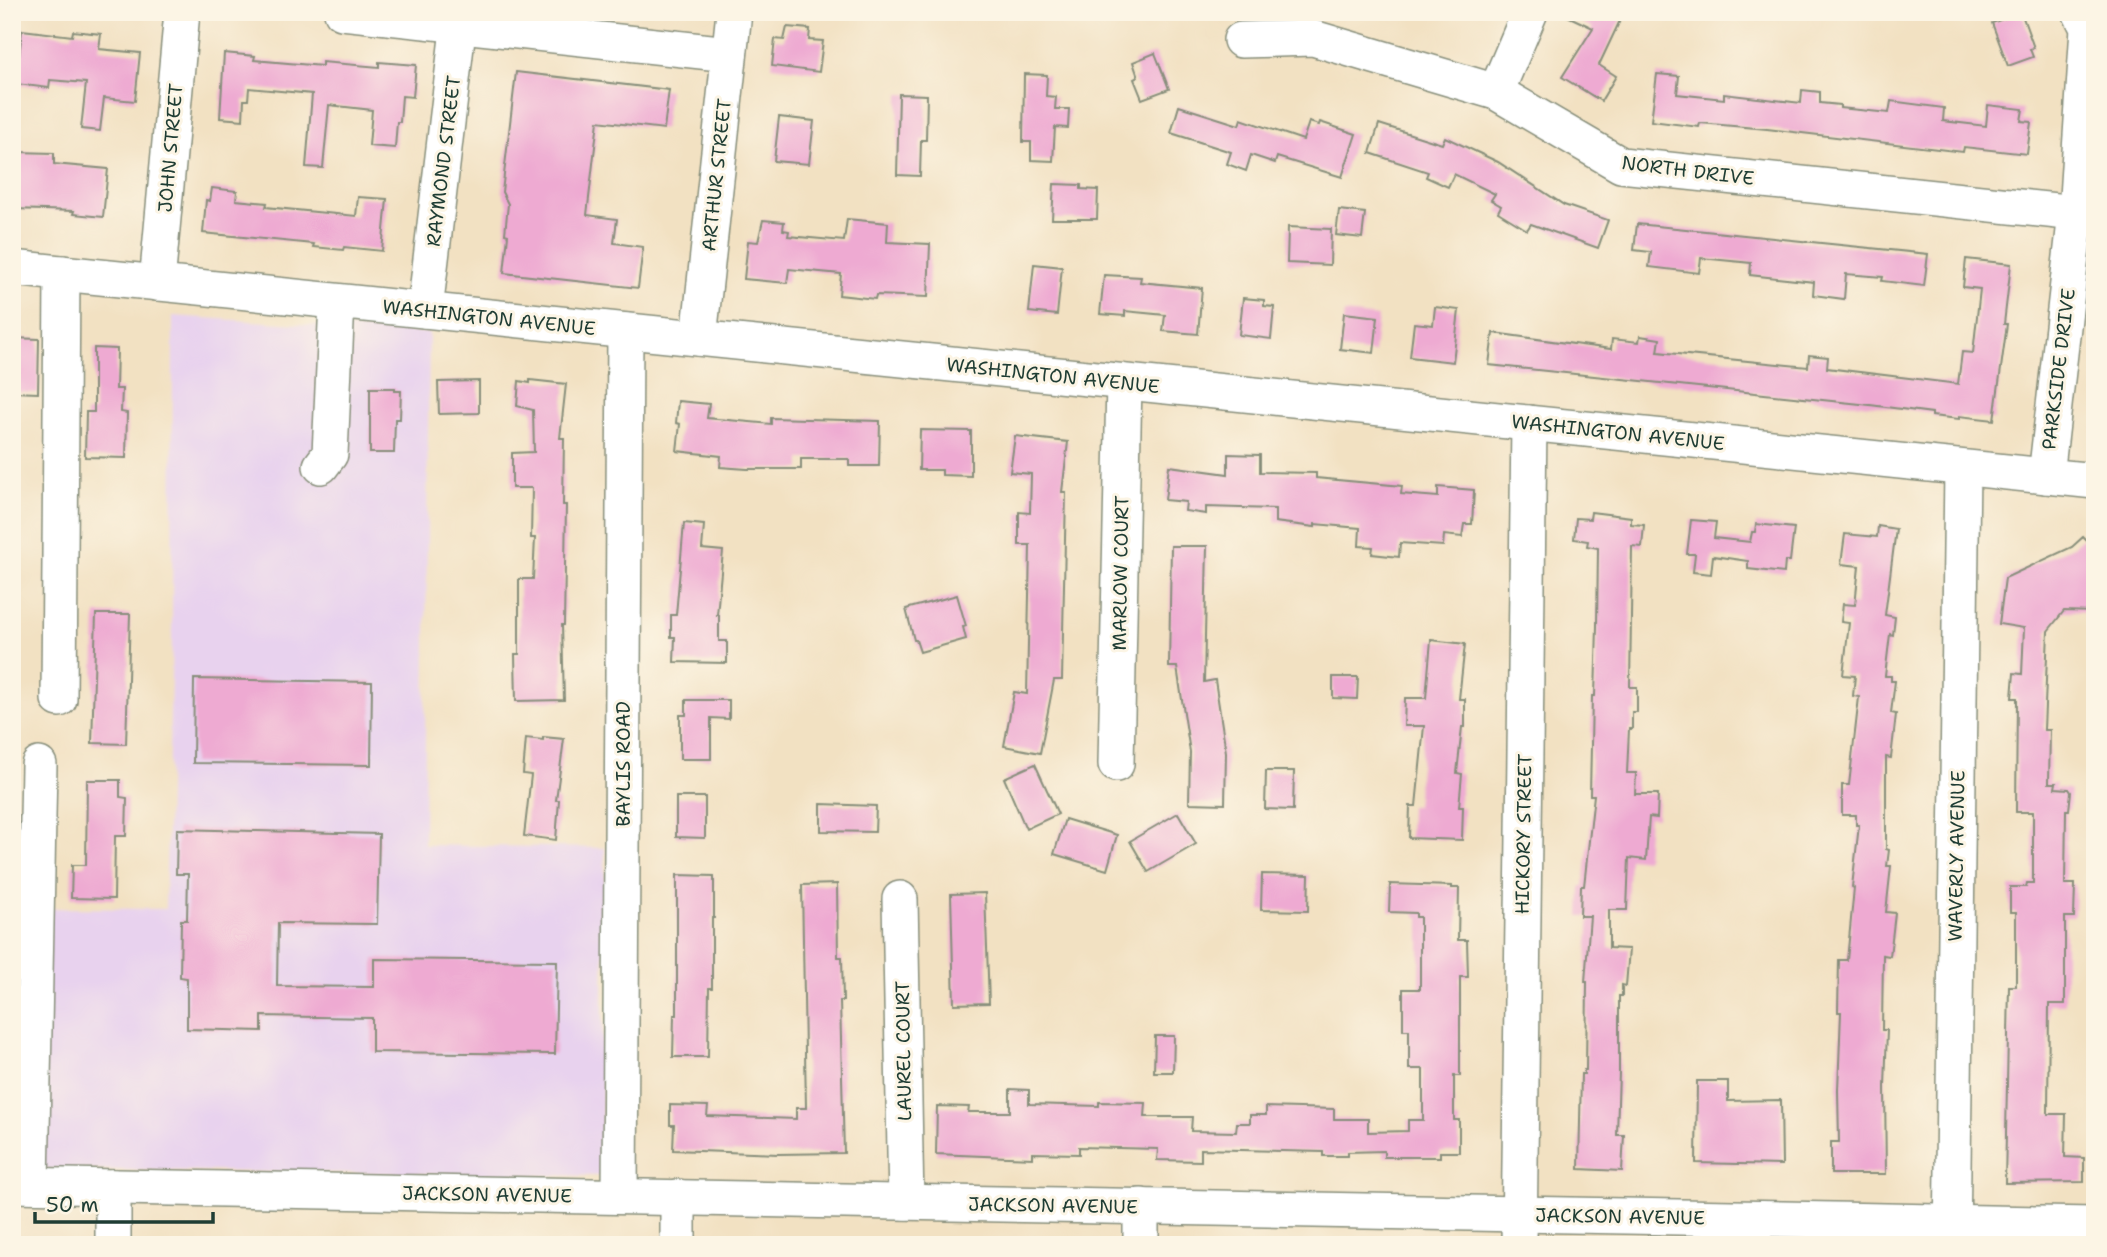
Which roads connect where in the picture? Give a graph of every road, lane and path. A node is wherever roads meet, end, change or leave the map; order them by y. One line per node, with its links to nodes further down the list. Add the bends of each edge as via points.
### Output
1 (183, 12): 13 (street, JOHN STREET)
2 (342, 12): 6 (street)
3 (734, 12): 8 (street, ARTHUR STREET)
4 (1530, 12): 9 (street)
5 (2080, 12): 10 (street, PARKSIDE DRIVE, via 2088,28)
6 (459, 19): 8 (street); 15 (street, RAYMOND STREET)
7 (1241, 40): 9 (street, NORTH DRIVE, via 1312,38)
8 (729, 54): 17 (street, ARTHUR STREET)
9 (1496, 92): 10 (street, NORTH DRIVE, via 1621,165)
10 (2076, 213): 22 (street, PARKSIDE DRIVE)
11 (12, 268): 12 (street, WASHINGTON AVENUE)
12 (62, 273): 13 (street, WASHINGTON AVENUE); 24 (street)
13 (157, 283): 14 (street, WASHINGTON AVENUE)
14 (337, 302): 15 (street, WASHINGTON AVENUE); 20 (street, via 330,454)
15 (425, 310): 16 (street, WASHINGTON AVENUE)
16 (625, 331): 17 (street, WASHINGTON AVENUE); 30 (street, BAYLIS ROAD)
17 (699, 338): 18 (street, WASHINGTON AVENUE)
18 (1124, 382): 19 (street, WASHINGTON AVENUE); 25 (street, MARLOW COURT)
19 (1529, 424): 21 (street, WASHINGTON AVENUE); 35 (street, HICKORY STREET)
20 (321, 466)
21 (1962, 468): 22 (street, WASHINGTON AVENUE); 36 (street, WAVERLY AVENUE)
22 (2046, 476): 23 (street, WASHINGTON AVENUE)
23 (2095, 481)
24 (59, 699)
25 (1116, 764)
26 (39, 765): 28 (street)
27 (900, 899): 32 (street, LAUREL COURT)
28 (22, 1185): 29 (street, JACKSON AVENUE)
29 (113, 1187): 30 (street, JACKSON AVENUE); 37 (street)
30 (620, 1196): 31 (street, JACKSON AVENUE)
31 (678, 1197): 32 (street, JACKSON AVENUE); 38 (street)
32 (906, 1202): 33 (street, JACKSON AVENUE)
33 (1141, 1206): 35 (street, JACKSON AVENUE); 39 (street)
34 (2095, 1225): 36 (street, JACKSON AVENUE)
35 (1519, 1229): 36 (street, JACKSON AVENUE)
36 (1952, 1233)
37 (113, 1245)
38 (678, 1245)
39 (1142, 1245)

